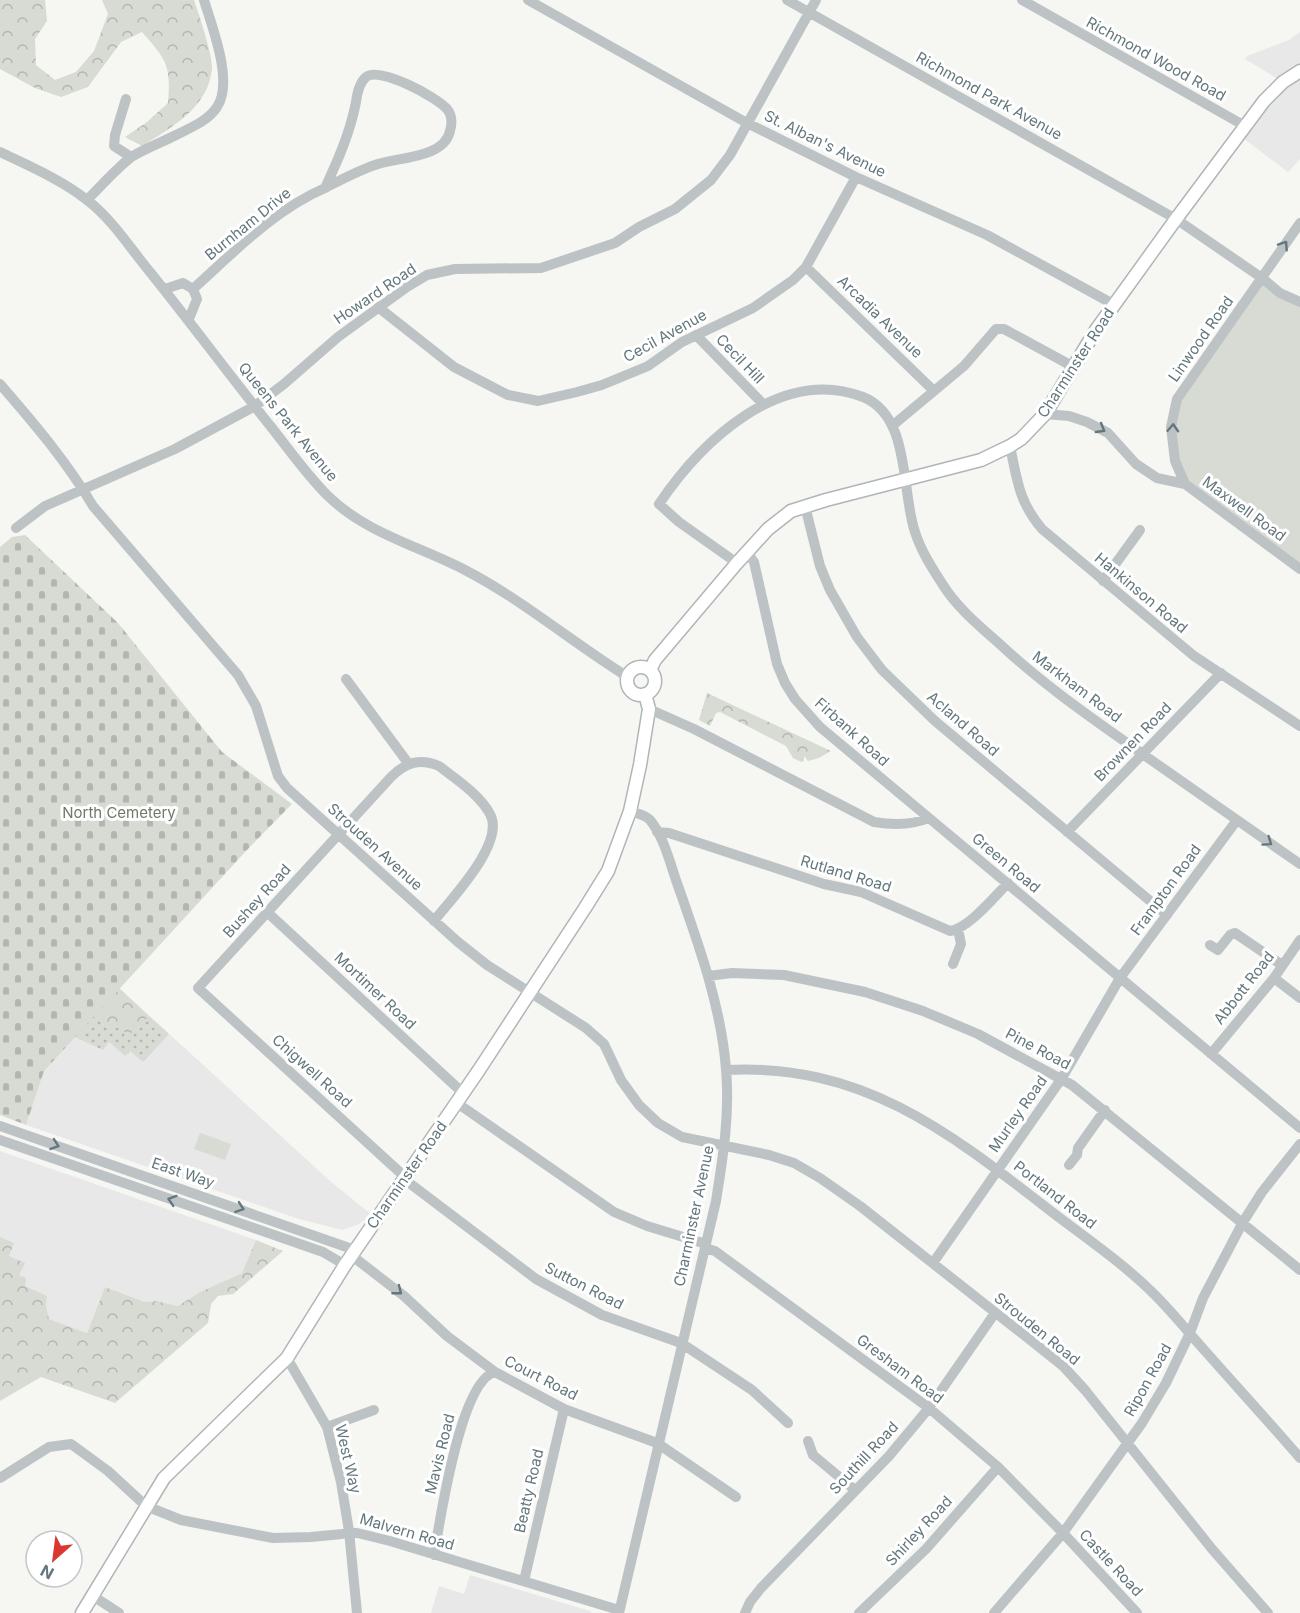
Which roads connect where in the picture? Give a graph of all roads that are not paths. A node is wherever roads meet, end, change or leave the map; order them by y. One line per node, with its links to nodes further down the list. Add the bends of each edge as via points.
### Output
1 (204, 0): 12 (street, via 219,48 220,100 207,117)
2 (528, 0): 9 (street, St. Alban's Avenue)
3 (787, 0): 6 (street, Richmond Park Avenue)
4 (816, 0): 6 (street, Howard Road)
5 (1022, 0): 10 (street, Richmond Wood Road)
6 (809, 12): 9 (street, Howard Road); 16 (street, Richmond Park Avenue)
7 (1300, 71): 10 (main road, Charminster Road, via 1283,82)
8 (126, 99): 12 (street, via 114,146)
9 (747, 123): 13 (street, St. Alban's Avenue); 24 (street, Howard Road, via 711,180 675,209 615,243 541,268 455,269 427,275)
10 (1245, 126): 16 (main road, Charminster Road)
11 (0, 152): 15 (street, Queens Park Avenue)
12 (131, 157): 15 (street)
13 (856, 177): 18 (street, Cecil Avenue); 23 (street, St. Alban's Avenue, via 987,235)
14 (325, 188): 14 (street, Burnham Drive, via 349,132 361,82 367,75 375,73 396,80 448,110 450,133 436,150 376,164); 21 (street, Burnham Drive, via 273,219)
15 (87, 200): 20 (street, Queens Park Avenue)
16 (1176, 219): 19 (street, Richmond Park Avenue); 23 (main road, Charminster Road)
17 (1300, 223): 19 (street, Linwood Road, one-way to 17)
18 (806, 267): 26 (street, Cecil Avenue, via 753,308); 29 (street, Arcadia Avenue)
19 (1262, 278): 22 (street, Richmond Park Avenue, via 1280,293); 36 (street, Linwood Road, one-way to 19, via 1175,461 1171,427 1178,399)
20 (165, 288): 21 (street, via 183,283); 25 (street, Queens Park Avenue)
21 (193, 289): 25 (street, via 197,299)
22 (1300, 302)
23 (1113, 304): 27 (main road, Charminster Road)
24 (378, 307): 26 (street, Cecil Avenue, via 454,367 508,395 538,401 602,385 648,366); 31 (street, Howard Road)
25 (189, 319): 31 (street, Queens Park Avenue)
26 (696, 335): 30 (street, Cecil Hill)
27 (1072, 366): 29 (street, via 999,328 964,366); 32 (main road, Charminster Road)
28 (0, 384): 37 (street, Strouden Avenue)
29 (933, 390): 33 (street)
30 (763, 404): 33 (street, via 791,393 834,390 864,397 879,408); 42 (street, via 700,454 659,504)
31 (255, 406): 37 (street, Howard Road, via 175,449); 47 (street, Queens Park Avenue, via 328,496 356,518 384,535 466,570)
32 (1045, 414): 34 (main road, Charminster Road); 36 (street, Maxwell Road, one-way to 36, via 1087,422 1108,433 1136,464 1157,478)
33 (892, 426): 35 (street, Markham Road)
34 (1010, 446): 35 (main road, Charminster Road, via 981,460); 44 (street, Hankinson Road, via 1019,492 1030,515)
35 (906, 479): 38 (main road, Charminster Road); 52 (street, Markham Road, via 914,531 921,549 955,602 1044,683)
36 (1185, 484): 43 (street, Maxwell Road)
37 (82, 488): 39 (street, Howard Road, via 45,506); 59 (street, Strouden Avenue, via 93,506 238,675 256,706 278,776)
38 (805, 506): 41 (main road, Charminster Road, via 791,511 768,529); 58 (street, Acland Road, via 830,590 878,665 935,721)
39 (16, 528)
40 (1140, 530): 44 (street)
41 (747, 552): 42 (main road, Charminster Road); 55 (street, Firbank Road, via 754,562 777,664 795,699 820,727)
42 (737, 563): 45 (main road, Charminster Road)
43 (1300, 569)
44 (1104, 581): 46 (street, Hankinson Road, via 1179,644)
45 (650, 670): 47 (main road, via 637,668); 49 (main road, via 654,685)
46 (1221, 673): 51 (street, Hankinson Road); 52 (street, Brownen Road)
47 (628, 677): 49 (main road, via 631,690)
48 (346, 679): 53 (street)
49 (645, 694): 50 (main road, Charminster Road)
50 (649, 709): 54 (main road, Charminster Road); 55 (street, via 874,822 903,824)
51 (1300, 726)
52 (1143, 754): 56 (street, Markham Road); 58 (street, Brownen Road)
53 (408, 763): 59 (street, Bushey Road); 64 (street, via 439,766 480,801 493,819 493,834 484,854)
54 (630, 811): 57 (street, Charminster Avenue, via 649,818); 74 (main road, Charminster Road, via 608,871)
55 (929, 818): 61 (street, Green Road)
56 (1237, 820): 60 (street, Markham Road, one-way to 60); 63 (street, Frampton Road)
57 (657, 832): 65 (street, Rutland Road, via 861,892 950,931); 70 (street, Charminster Avenue)
58 (1067, 832): 63 (street, Acland Road)
59 (338, 834): 62 (street, Bushey Road); 64 (street, Strouden Avenue)
60 (1300, 864)
61 (1008, 883): 65 (street); 71 (street, Green Road)
62 (267, 912): 73 (street, Bushey Road); 79 (street, Mortimer Road)
63 (1167, 915): 71 (street, Frampton Road)
64 (434, 921): 74 (street, Strouden Avenue, via 487,965)
65 (958, 929): 68 (street, via 961,944)
66 (1300, 940): 69 (street, Abbott Road)
67 (1210, 945): 69 (street, via 1218,950 1234,933)
68 (953, 964)
69 (1282, 965): 72 (street, Abbott Road)
70 (708, 975): 77 (street, Charminster Avenue); 78 (street, Pine Road, via 784,975 865,992 978,1034)
71 (1120, 978): 76 (street, Green Road); 78 (street, Murley Road)
72 (1274, 978): 75 (street); 76 (street, Abbott Road)
73 (198, 988): 88 (street, Chigwell Road)
74 (529, 992): 79 (main road, Charminster Road); 84 (street, Strouden Avenue, via 604,1044 621,1080 658,1123 682,1137)
75 (1300, 998)
76 (1211, 1054): 82 (street, Green Road)
77 (726, 1070): 84 (street, Charminster Avenue); 87 (street, Portland Road, via 788,1071 865,1091 925,1121)
78 (1062, 1078): 80 (street, Pine Road); 87 (street, Murley Road)
79 (460, 1098): 88 (main road, Charminster Road); 90 (street, Gresham Road, via 614,1212)
80 (1105, 1110): 86 (street); 89 (street, Pine Road)
81 (0, 1126): 91 (street, East Way, one-way to 91)
82 (1300, 1128)
83 (0, 1140): 91 (street, East Way, one-way to 83, via 323,1252)
84 (726, 1144): 90 (street, Charminster Avenue); 92 (street, Strouden Road, via 794,1163 820,1178)
85 (1300, 1144): 89 (street, Ripon Road)
86 (1069, 1165)
87 (998, 1170): 92 (street, Murley Road); 95 (street, Portland Road, via 1116,1261)
88 (405, 1178): 91 (main road, Charminster Road); 96 (street, Sutton Road, via 536,1279 602,1315)
89 (1243, 1222): 93 (street, Pine Road); 95 (street, Ripon Road, via 1203,1298)
90 (706, 1246): 96 (street, Charminster Avenue); 99 (street, Gresham Road)
91 (350, 1257): 97 (main road, Charminster Road); 98 (street, Court Road, one-way to 98)
92 (933, 1263): 94 (street, Strouden Road)
93 (1300, 1270)
94 (995, 1313): 99 (street, Southill Road); 106 (street, Strouden Road, via 1063,1366)
95 (1190, 1333): 106 (street, Ripon Road, via 1158,1397); 107 (street, Portland Road)
96 (681, 1343): 102 (street, Sutton Road, via 752,1390); 105 (street, Charminster Avenue)
97 (287, 1358): 103 (street, West Way); 112 (main road, Charminster Road, via 164,1478)
98 (495, 1372): 100 (street, Court Road); 115 (street, Mavis Road, via 486,1376 462,1422)
99 (929, 1408): 108 (street, Gresham Road); 110 (street, Southill Road)
100 (564, 1409): 105 (street, Court Road); 116 (street, Beatty Road)
101 (375, 1410): 103 (street)
102 (788, 1423)
103 (327, 1427): 113 (street, West Way)
104 (808, 1441): 110 (street, via 813,1455)
105 (657, 1443): 111 (street, Court Road); 118 (street, Charminster Avenue)
106 (1127, 1443): 114 (street, Ripon Road); 126 (street, Strouden Road)
107 (1300, 1458)
108 (998, 1467): 114 (street, Gresham Road); 123 (street, Shirley Road, via 926,1549)
109 (0, 1478): 112 (street, Malvern Road, via 50,1447 71,1444)
110 (855, 1490): 122 (street, Southill Road, via 761,1588)
111 (736, 1497)
112 (146, 1506): 113 (street, Malvern Road, via 181,1520 266,1538 311,1538); 117 (main road, Charminster Road)
113 (349, 1531): 115 (street, Malvern Road); 121 (street, West Way)
114 (1063, 1533): 124 (street, Ripon Road); 125 (street, Castle Road)
115 (434, 1555): 116 (street, Malvern Road)
116 (524, 1581): 118 (street, Malvern Road)
117 (93, 1596): 119 (main road, Charminster Road); 120 (street)
118 (619, 1611)
119 (82, 1613)
120 (119, 1613)
121 (357, 1613)
122 (745, 1613)
123 (859, 1613)
124 (994, 1613)
125 (1137, 1613)
126 (1268, 1613)

